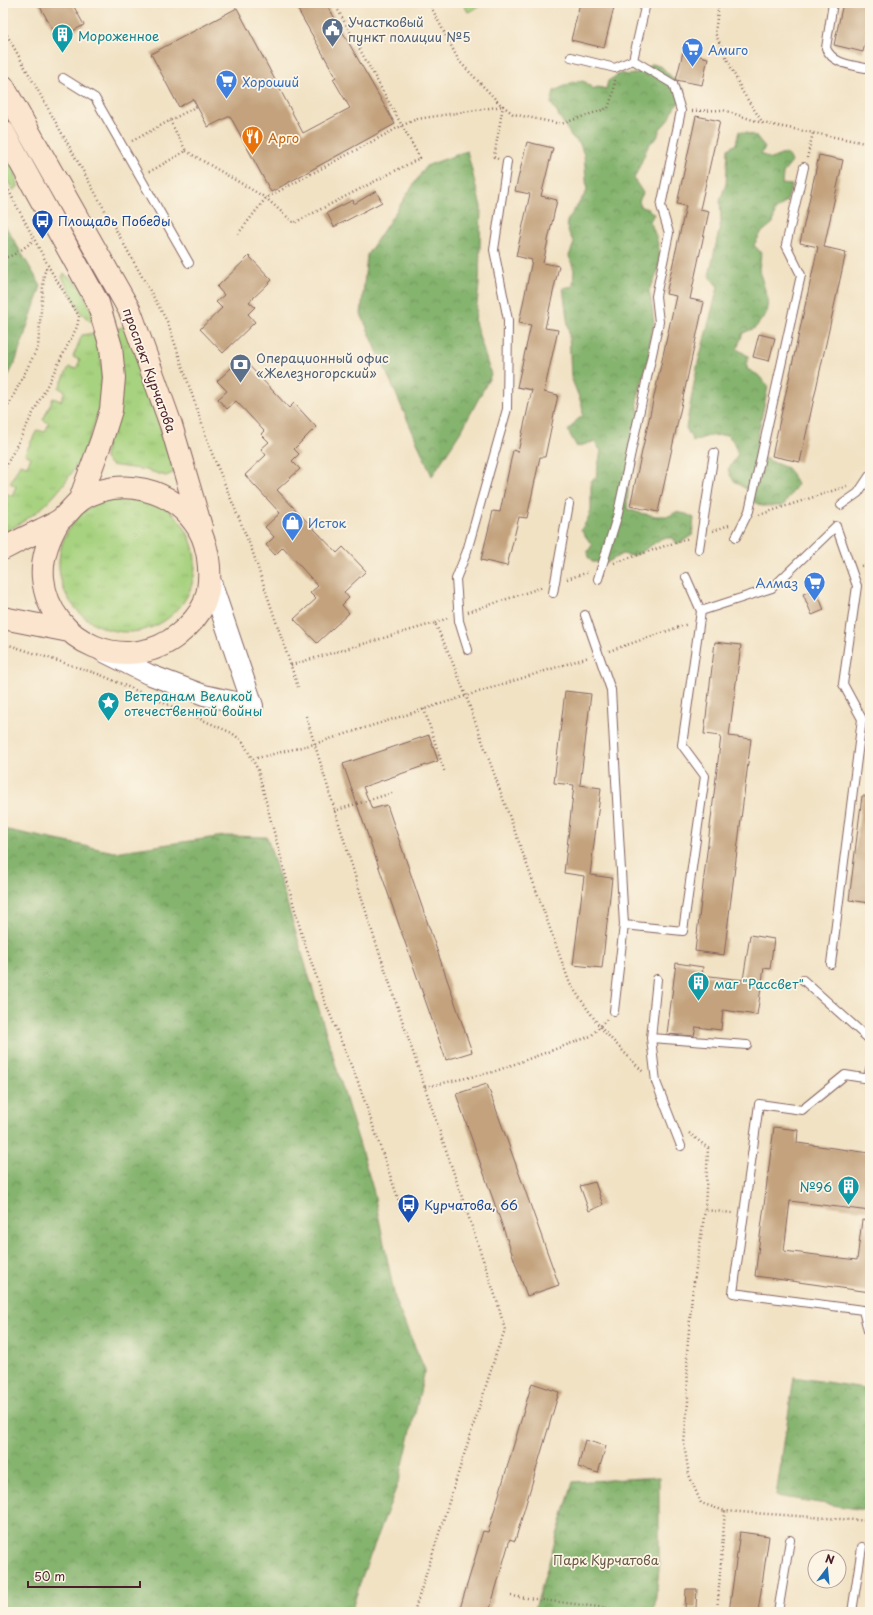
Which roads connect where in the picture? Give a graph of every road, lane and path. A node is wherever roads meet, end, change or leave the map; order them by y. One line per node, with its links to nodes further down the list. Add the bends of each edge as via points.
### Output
1 (334, 3): 17 (path)
2 (429, 3): 13 (path, via 459,61)
3 (646, 3): 7 (lane)
4 (719, 3): 16 (path, via 715,33 742,91)
5 (834, 3): 9 (lane, via 826,48 828,54 839,62)
6 (571, 57): 8 (lane)
7 (633, 60): 8 (lane); 14 (lane, via 672,84)
8 (615, 68): 13 (path, via 614,91 608,108 561,124 513,114)
9 (870, 69)
10 (62, 78): 21 (lane, via 95,98)
11 (3, 86): 44 (main road, проспект Курчатова, via 130,311 171,425)
12 (197, 106): 15 (path)
13 (503, 106): 17 (path, via 417,119); 23 (path, via 494,157)
14 (681, 111): 16 (path, via 723,110); 47 (lane, via 661,206 670,233 656,296 659,322 617,517)
15 (170, 121): 21 (path); 22 (path)
16 (763, 123): 19 (path)
17 (403, 125): 27 (path); 27 (path, via 420,158 294,223)
18 (3, 131): 37 (main road, проспект Курчатова, via 98,303 111,347 114,378 111,410)
19 (813, 133): 20 (path); 24 (path)
20 (870, 144)
21 (122, 146): 25 (lane)
22 (186, 151): 25 (path); 27 (path)
23 (507, 162): 54 (lane, via 494,250 508,320 507,409 467,551 456,579)
24 (804, 167): 40 (lane, via 786,245 801,275)
25 (140, 177): 31 (lane)
26 (3, 180): 29 (path)
27 (266, 198): 28 (path)
28 (238, 234)
29 (34, 240): 30 (path); 32 (path)
30 (3, 258)
31 (189, 263)
32 (48, 265): 33 (path, via 44,274 38,347); 35 (path, via 79,316 77,327)
33 (3, 416)
34 (714, 453): 42 (lane)
35 (3, 472)
36 (869, 477): 39 (lane, via 858,493); 40 (path)
37 (79, 502): 41 (main road); 44 (main road, via 101,491 126,487 150,490 172,500 191,516)
38 (569, 504): 51 (lane)
39 (841, 505)
40 (745, 520): 42 (path); 43 (lane)
41 (60, 521): 45 (main road); 59 (main road, via 46,551 43,578 56,616)
42 (701, 534): 46 (lane); 47 (path)
43 (736, 537)
44 (204, 538): 49 (main road)
45 (3, 549)
46 (699, 549)
47 (601, 568): 50 (lane); 51 (path)
48 (686, 577): 53 (lane)
49 (210, 579): 61 (main road, via 204,604 190,626 170,642 146,652 120,654); 61 (street, via 253,706 204,695 148,674)
50 (598, 579)
51 (555, 583): 52 (lane); 54 (path)
52 (553, 593)
53 (701, 611): 57 (lane); 74 (lane, via 772,588 836,526 857,586 842,684 862,719)
54 (459, 615): 58 (path); 62 (lane)
55 (585, 615): 63 (lane)
56 (3, 618): 59 (main road)
57 (700, 620): 63 (path); 73 (lane, via 682,745 705,776 683,931)
58 (435, 623): 64 (path); 65 (path)
59 (69, 631): 61 (main road)
60 (3, 643): 69 (path, via 101,675 232,733 243,742)
61 (95, 648)
62 (468, 650)
63 (598, 654): 65 (path); 73 (lane, via 611,690)
64 (291, 665)
65 (466, 696): 66 (path); 78 (path, via 570,984)
66 (424, 709): 68 (path); 70 (path)
67 (306, 716): 68 (path)
68 (314, 744): 69 (path); 72 (path)
69 (252, 759): 89 (path, via 258,770 301,932 325,1002 358,1082)
70 (445, 772)
71 (392, 793): 72 (path)
72 (334, 811): 85 (path)
73 (624, 925): 77 (lane)
74 (831, 964)
75 (657, 979): 79 (lane)
76 (803, 980): 80 (lane)
77 (614, 1010): 78 (path)
78 (600, 1027): 83 (path); 85 (path, via 591,1036 493,1072)
79 (650, 1038): 81 (lane); 87 (lane, via 656,1082)
80 (870, 1040)
81 (747, 1045)
82 (870, 1068): 84 (lane)
83 (649, 1078)
84 (869, 1079): 90 (lane, via 845,1075 802,1110 759,1104)
85 (425, 1088): 97 (path, via 505,1330)
86 (689, 1133): 88 (path, via 708,1148)
87 (681, 1146)
88 (705, 1210): 90 (path); 92 (path, via 692,1295 684,1444 689,1475 701,1503)
89 (403, 1213)
90 (744, 1215): 91 (lane, via 733,1293 863,1310)
91 (870, 1339)
92 (725, 1511): 93 (path); 99 (path)
93 (870, 1521)
94 (790, 1540): 100 (lane)
95 (862, 1547): 101 (lane)
96 (511, 1596): 98 (path)
97 (414, 1612)
98 (638, 1612)
99 (718, 1612)
100 (778, 1612)
101 (852, 1612)

